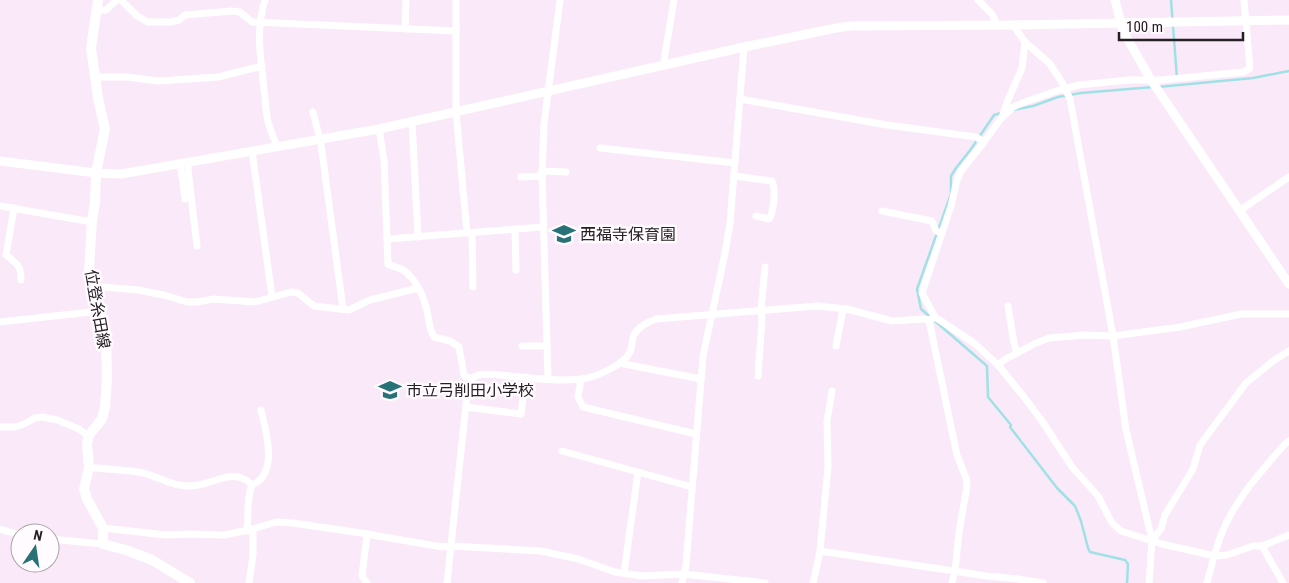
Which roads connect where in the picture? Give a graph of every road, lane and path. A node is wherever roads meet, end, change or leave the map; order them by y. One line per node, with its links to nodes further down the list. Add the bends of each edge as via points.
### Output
1 (117, 0): 11 (street, via 106,10)
2 (121, 0): 14 (street, via 136,16 148,22 170,22 185,15 232,11 240,12 252,22)
3 (265, 0): 14 (street)
4 (456, 0): 19 (street)
5 (560, 0): 27 (street)
6 (674, 0): 22 (street)
7 (978, 0): 16 (street, via 992,14)
8 (1114, 0): 15 (street)
9 (1244, 0): 12 (street)
10 (406, 1): 18 (street)
11 (98, 5): 24 (main road, 位登糸田線, via 91,48)
12 (1246, 20): 13 (street); 15 (street); 25 (street, via 1250,68 1244,72)
13 (1289, 20)
14 (260, 22): 18 (street); 23 (street)
15 (1121, 23): 17 (street); 25 (street)
16 (997, 25): 17 (street); 21 (street, via 851,26)
17 (1013, 25): 20 (street)
18 (405, 29): 19 (street)
19 (456, 31): 30 (street)
20 (1025, 42): 26 (street, via 1050,64); 31 (street, via 1022,68)
21 (744, 47): 22 (street); 28 (street)
22 (663, 66): 27 (street)
23 (262, 67): 24 (street, via 218,76 166,81 127,76); 36 (street, via 267,116)
24 (95, 77): 43 (main road, 位登糸田線, via 105,129)
25 (1151, 80): 26 (street); 52 (street)
26 (1065, 88): 31 (street, via 1013,107); 80 (street, via 1070,99)
27 (549, 92): 30 (street); 44 (street)
28 (740, 99): 35 (street, via 976,137); 40 (street)
29 (312, 112): 34 (street)
30 (456, 112): 32 (street); 57 (street)
31 (1002, 117): 35 (street)
32 (412, 122): 33 (street); 59 (street)
33 (380, 130): 34 (street); 60 (street)
34 (319, 140): 36 (street); 72 (street)
35 (984, 142): 58 (street, via 960,171)
36 (277, 147): 38 (street)
37 (600, 148): 40 (street)
38 (252, 151): 41 (street); 70 (street)
39 (0, 161): 43 (street)
40 (735, 162): 45 (street)
41 (184, 163): 43 (street, via 121,174); 48 (street); 62 (street, via 188,170)
42 (566, 172): 44 (street)
43 (96, 173): 54 (main road, 位登糸田線)
44 (542, 173): 46 (street); 55 (street)
45 (734, 176): 53 (street, via 772,181 772,214 769,219); 76 (street, via 730,223)
46 (521, 177)
47 (1289, 177): 52 (street)
48 (185, 199)
49 (0, 206): 50 (street)
50 (14, 208): 54 (street); 61 (street)
51 (882, 211): 58 (street, via 932,221 936,230)
52 (1239, 211): 66 (street)
53 (756, 216)
54 (92, 222): 67 (main road, 位登糸田線, via 89,270)
55 (543, 227): 56 (street); 82 (street)
56 (515, 229): 57 (street); 64 (street)
57 (469, 233): 59 (street); 68 (street)
58 (942, 233): 78 (street, via 922,293)
59 (418, 237): 60 (street)
60 (387, 239): 69 (street, via 388,264 405,271)
61 (4, 245): 65 (street, via 6,255 18,264)
62 (197, 246)
63 (765, 267): 74 (street)
64 (516, 270)
65 (22, 280)
66 (1289, 284)
67 (92, 286): 70 (street, via 164,294 187,302 255,302); 75 (main road, 位登糸田線)
68 (474, 287)
69 (418, 288): 72 (street, via 370,300 349,310); 90 (street, via 434,338 460,347 464,376)
70 (272, 297): 72 (street, via 298,293 314,306)
71 (1008, 306): 85 (street)
72 (343, 309)
73 (843, 309): 74 (street, via 816,306); 78 (street, via 892,321); 83 (street)
74 (761, 310): 76 (street); 88 (street)
75 (100, 311): 79 (street); 99 (main road, 位登糸田線, via 106,335 105,407 102,419)
76 (712, 314): 86 (street, via 656,318 644,324 634,335 630,352); 93 (street)
77 (1289, 314): 80 (street, via 1241,314)
78 (932, 318): 87 (street, via 974,343); 117 (street, via 957,456 966,478)
79 (0, 322)
80 (1113, 336): 85 (street, via 1049,338); 111 (street, via 1126,430)
81 (522, 346): 82 (street)
82 (547, 346): 91 (street)
83 (836, 346)
84 (1289, 350): 111 (street, via 1246,383 1200,444 1193,468)
85 (1017, 353): 87 (street)
86 (621, 362): 92 (street, via 590,378); 93 (street)
87 (998, 365): 111 (street, via 1024,396 1072,467 1098,496 1112,523 1121,531)
88 (758, 376)
89 (526, 377): 90 (street, via 478,375); 91 (street); 95 (street, via 521,414)
90 (472, 378): 95 (street)
91 (548, 379): 92 (street)
92 (581, 379): 98 (street, via 578,397 583,407)
93 (701, 379): 98 (street)
94 (832, 391): 115 (street, via 827,421 828,467)
95 (466, 407): 113 (street)
96 (261, 410): 104 (street, via 269,461 264,477)
97 (0, 427): 99 (street, via 15,427 43,417 78,429)
98 (696, 434): 105 (street)
99 (88, 438): 102 (main road)
100 (1289, 441): 116 (street, via 1253,481 1234,510 1221,534)
101 (562, 451): 103 (street)
102 (89, 467): 104 (street, via 140,472 183,486 234,476); 106 (main road, via 84,489)
103 (638, 472): 105 (street); 118 (street)
104 (252, 485): 107 (street, via 248,502)
105 (692, 487): 119 (street)
106 (103, 528): 107 (street, via 166,535 224,535); 112 (main road)
107 (250, 530): 108 (street, via 276,522); 121 (street, via 253,555)
108 (367, 534): 113 (street, via 442,548); 122 (street, via 362,576)
109 (1289, 536): 114 (street)
110 (60, 540): 112 (street)
111 (1152, 540): 116 (street); 129 (street)
112 (103, 544): 120 (main road, via 152,560)
113 (451, 546): 118 (street, via 541,551); 123 (street)
114 (1262, 546): 116 (street); 131 (street)
115 (820, 551): 117 (street); 126 (street)
116 (1215, 556): 130 (street)
117 (955, 571): 127 (street); 128 (street)
118 (624, 573): 119 (street, via 642,576)
119 (684, 574): 124 (street); 125 (street)
120 (190, 583)
121 (249, 583)
122 (367, 583)
123 (447, 583)
124 (682, 583)
125 (765, 583)
126 (813, 583)
127 (952, 583)
128 (1043, 583)
129 (1149, 583)
130 (1207, 583)
131 (1283, 583)

